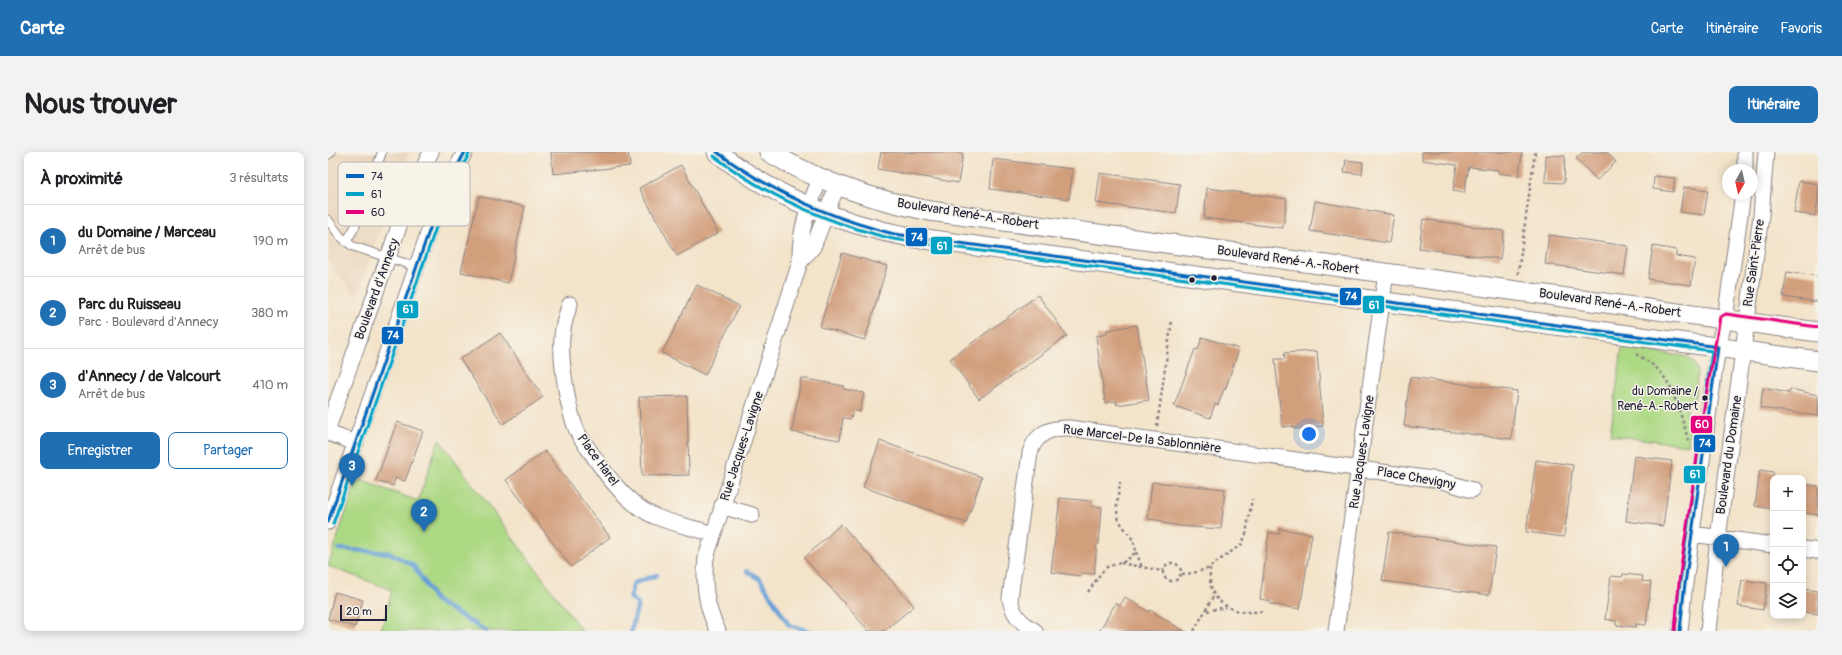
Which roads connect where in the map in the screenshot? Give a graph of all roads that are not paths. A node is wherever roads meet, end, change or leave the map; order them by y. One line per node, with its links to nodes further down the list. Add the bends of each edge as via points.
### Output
1 (331, 152): 9 (lane)
2 (382, 152): 10 (lane)
3 (431, 152): 11 (street, Boulevard d'Annecy)
4 (465, 152): 12 (street)
5 (717, 152): 17 (street, via 767,186)
6 (769, 152): 14 (street, Boulevard René-A.-Robert)
7 (1745, 152): 13 (street)
8 (1766, 152): 31 (street, Rue Saint-Pierre, via 1764,188)
9 (328, 155)
10 (378, 162)
11 (426, 162)
12 (460, 162)
13 (1745, 164)
14 (820, 179): 15 (street, Boulevard René-A.-Robert); 17 (street, Rue Jacques-Lavigne)
15 (837, 186): 18 (street, Rue Jacques-Lavigne); 27 (street, Boulevard René-A.-Robert, via 893,203 930,210)
16 (1742, 200): 30 (street, Rue Saint-Pierre)
17 (808, 206): 18 (street); 25 (street, Rue Jacques-Lavigne, via 799,242)
18 (826, 214): 25 (street, Rue Jacques-Lavigne, via 813,247); 28 (street, via 866,228 910,237)
19 (328, 220): 23 (lane)
20 (355, 226): 23 (lane)
21 (399, 226): 24 (street, Boulevard d'Annecy)
22 (432, 226): 26 (street)
23 (346, 242): 24 (lane)
24 (388, 258): 26 (lane); 36 (street, Boulevard d'Annecy)
25 (800, 262): 41 (street, Rue Jacques-Lavigne)
26 (417, 267): 38 (street)
27 (1386, 273): 28 (street, Rue Jacques-Lavigne); 30 (street, Boulevard René-A.-Robert)
28 (1382, 302): 33 (street); 39 (street, Rue Jacques-Lavigne)
29 (570, 304): 44 (street, Place Harel, via 563,327 562,350 570,408 580,435 620,490 636,504 654,515)
30 (1725, 319): 31 (street, Boulevard René-A.-Robert); 33 (street, Rue Saint-Pierre)
31 (1746, 323): 32 (street, Boulevard René-A.-Robert); 34 (street, Rue Saint-Pierre)
32 (1818, 332)
33 (1718, 347): 34 (street); 45 (street, Boulevard du Domaine)
34 (1744, 351): 35 (street); 46 (street, Boulevard du Domaine)
35 (1818, 361)
36 (328, 428)
37 (328, 432): 38 (street)
38 (356, 443): 43 (street)
39 (1360, 468): 40 (street, Place Chevigny, via 1439,480); 51 (street, Rue Marcel-De la Sablonnière, via 1060,428 1043,433 1034,442 1029,461 1010,598 1018,619); 52 (street, Rue Jacques-Lavigne)
40 (1472, 490)
41 (722, 506): 42 (street); 44 (street, Rue Jacques-Lavigne)
42 (752, 516)
43 (328, 522)
44 (713, 534): 50 (street, Rue Jacques-Lavigne, via 706,558 704,582 708,608)
45 (1692, 534): 46 (street); 53 (street, Boulevard du Domaine)
46 (1718, 538): 47 (street); 54 (street, Boulevard du Domaine)
47 (1770, 545)
48 (1806, 549): 49 (street)
49 (1818, 551)
50 (718, 631)
51 (1035, 631)
52 (1336, 631)
53 (1680, 631)
54 (1708, 631)

